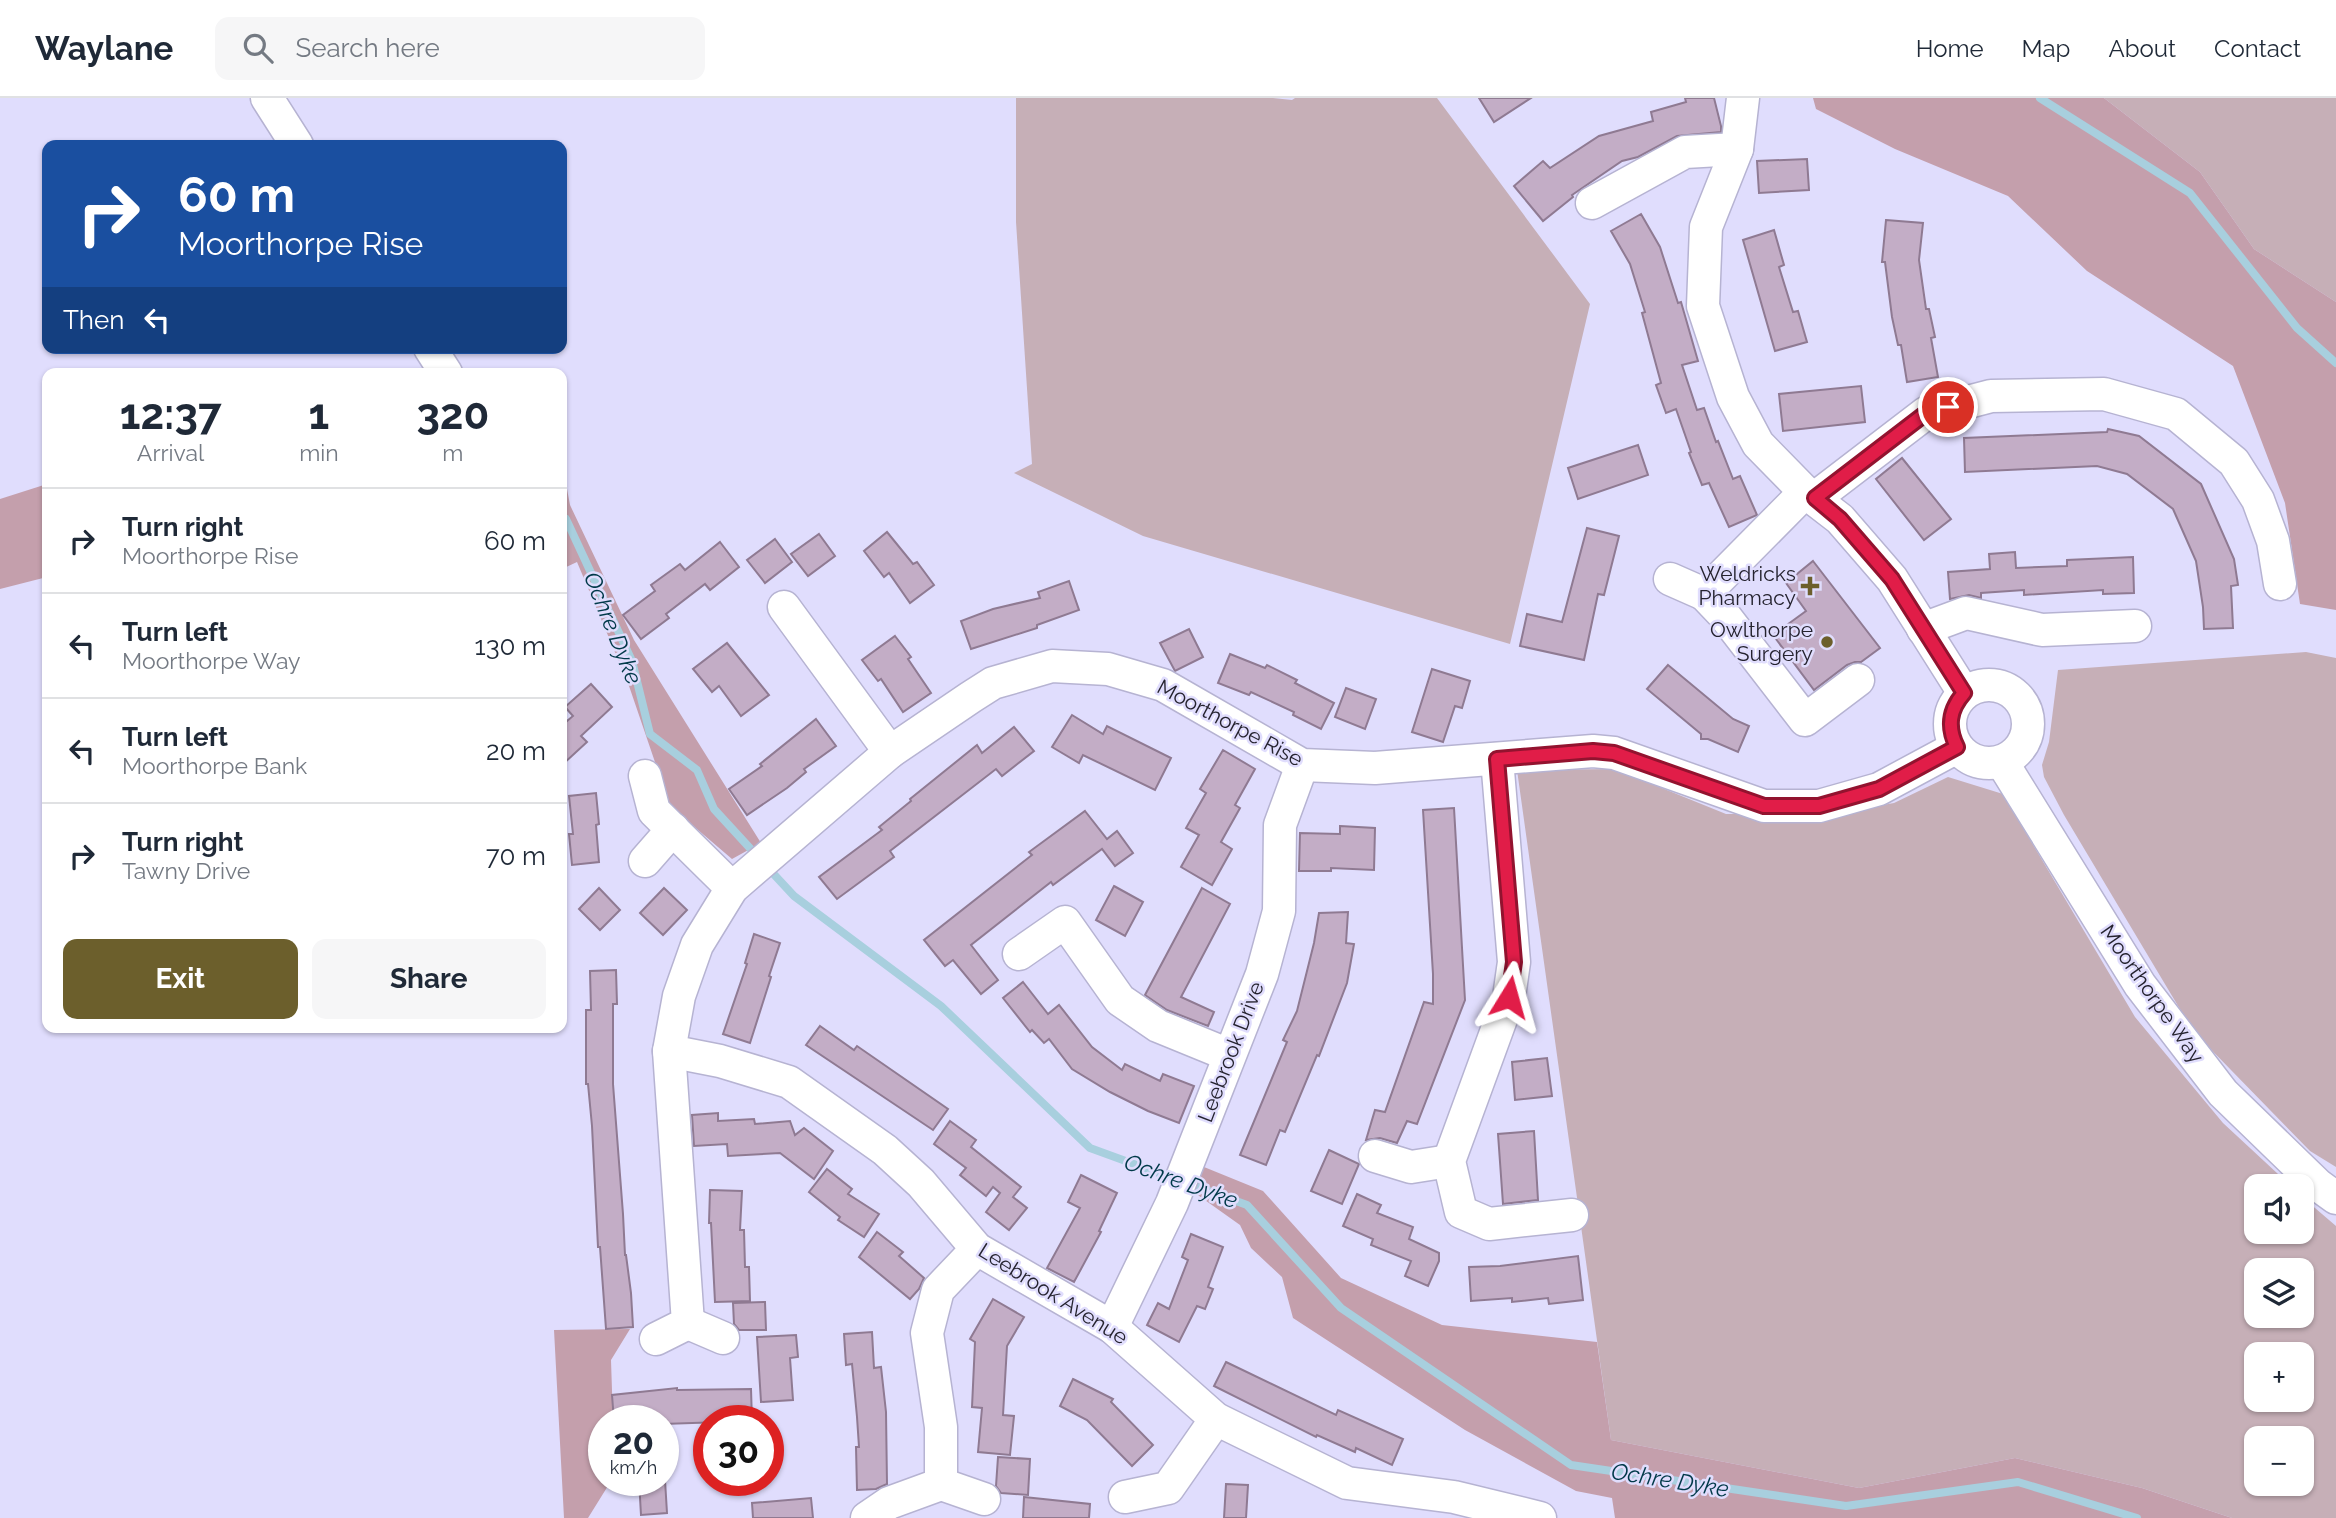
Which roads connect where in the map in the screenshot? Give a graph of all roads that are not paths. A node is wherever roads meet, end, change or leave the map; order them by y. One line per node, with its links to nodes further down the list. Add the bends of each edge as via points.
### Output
1 (267, 98): 3 (street)
2 (1743, 98): 4 (street)
3 (294, 140)
4 (1737, 149): 5 (street, via 1685,152); 6 (street, via 1706,227 1703,306 1733,397 1758,444)
5 (1592, 203)
6 (1810, 495): 8 (street, via 1926,413 1991,396 2104,394 2176,414 2234,463 2258,500 2273,541); 9 (street); 12 (street, via 1840,519 1892,579)
7 (1670, 579): 9 (street)
8 (2280, 584)
9 (1704, 594): 13 (street, via 1805,720)
10 (784, 607): 16 (street)
11 (2135, 626): 12 (street, via 2042,630 1966,613)
12 (1923, 629): 14 (street)
13 (1858, 680)
14 (1964, 693): 15 (street, via 1955,703 1950,721); 18 (street, via 1992,684 2005,687 2025,706 2029,720 2024,743)
15 (1957, 747): 17 (street, Moorthorpe Rise, via 1879,789 1819,806 1764,806 1614,753); 18 (street, via 1975,761)
16 (890, 752): 19 (street, Moorthorpe Rise, via 993,682 1052,666 1088,667 1163,685); 23 (street, Moorthorpe Rise)
17 (1497, 759): 19 (street, Moorthorpe Rise, via 1375,768); 28 (street, via 1514,962 1509,997)
18 (2002, 762): 29 (street, Moorthorpe Way, via 2140,985 2198,1061 2223,1093)
19 (1303, 765): 26 (street, Leebrook Drive, via 1280,825 1279,911 1262,974)
20 (645, 776): 21 (street, via 654,811)
21 (673, 829): 22 (street); 23 (street)
22 (645, 861)
23 (737, 884): 25 (street, Moorthorpe Rise, via 696,944 679,996)
24 (1019, 954): 26 (street, via 1065,922 1120,1000 1158,1026)
25 (669, 1051): 31 (street, Leebrook Avenue, via 789,1082 885,1150); 32 (street, Moorthorpe Rise)
26 (1229, 1055): 33 (street, Leebrook Drive, via 1172,1203)
27 (1375, 1156): 28 (street, via 1411,1167)
28 (1449, 1161): 30 (street, via 1461,1212 1489,1224)
29 (2336, 1198)
30 (1572, 1215)
31 (977, 1249): 33 (street, Leebrook Avenue); 37 (street, via 938,1290 927,1333 941,1427)
32 (688, 1323): 34 (street); 35 (street)
33 (1112, 1327): 36 (street, Leebrook Avenue)
34 (723, 1338)
35 (656, 1339)
36 (1216, 1419): 38 (street, via 1168,1488); 41 (street, Leebrook Avenue, via 1347,1483 1454,1497)
37 (941, 1484): 39 (street); 40 (street, via 889,1503)
38 (1125, 1497)
39 (984, 1499)
40 (867, 1518)
41 (1540, 1518)

